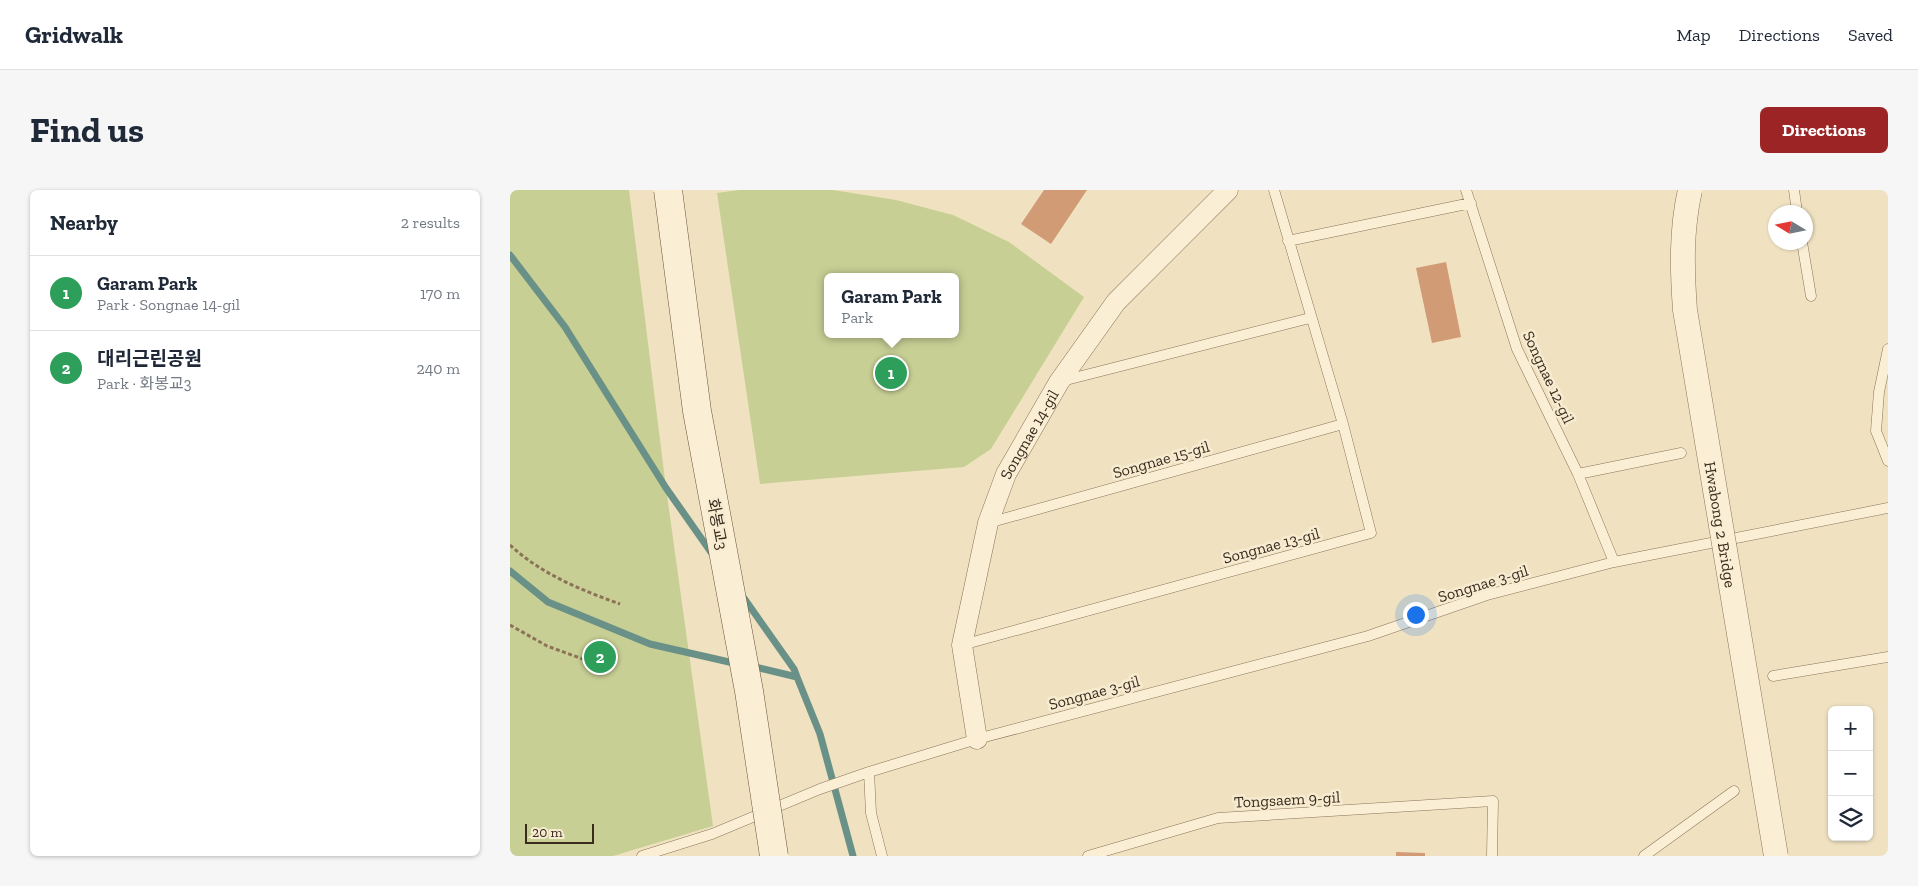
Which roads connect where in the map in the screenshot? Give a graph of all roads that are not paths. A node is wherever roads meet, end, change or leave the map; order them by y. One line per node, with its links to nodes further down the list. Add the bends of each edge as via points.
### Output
1 (668, 190): 29 (main road, 화봉교3, bridge, via 697,411 749,691)
2 (1228, 190): 14 (street, Songnae 14-gil, via 1116,302)
3 (1274, 190): 9 (lane, Songnae 13-gil)
4 (1466, 190): 7 (lane, Songnae 12-gil)
5 (1690, 190): 34 (street, Hwabong 2 Bridge, bridge, via 1682,252 1685,310)
6 (1794, 190): 8 (lane)
7 (1471, 203): 9 (lane); 18 (lane, Songnae 12-gil, via 1517,349)
8 (1796, 205)
9 (1288, 241): 12 (lane, Songnae 13-gil)
10 (1803, 250): 11 (lane)
11 (1810, 296)
12 (1310, 318): 14 (lane); 15 (lane, Songnae 13-gil)
13 (1888, 349): 17 (lane, via 1879,392 1876,431)
14 (1059, 382): 20 (street, Songnae 14-gil, via 1006,474)
15 (1343, 424): 20 (lane, Songnae 15-gil); 22 (lane, Songnae 13-gil, via 1371,533)
16 (1681, 452): 18 (lane)
17 (1888, 461)
18 (1578, 474): 21 (lane, Songnae 12-gil)
19 (1888, 508): 21 (lane, Songnae 3-gil)
20 (988, 523): 22 (street, Songnae 14-gil)
21 (1614, 562): 25 (lane, Songnae 3-gil, via 1487,595 1368,636)
22 (962, 645): 25 (street, Songnae 14-gil)
23 (1888, 657): 24 (lane)
24 (1773, 676)
25 (977, 739): 26 (lane, Songnae 3-gil)
26 (869, 772): 28 (lane, Songnae 3-gil, via 712,834); 30 (lane, via 871,813)
27 (1734, 791): 33 (lane)
28 (642, 856)
29 (774, 856)
30 (882, 856)
31 (1088, 856): 32 (lane, Tongsaem 9-gil, via 1218,818 1493,801)
32 (1492, 856)
33 (1644, 856)
34 (1776, 856)

